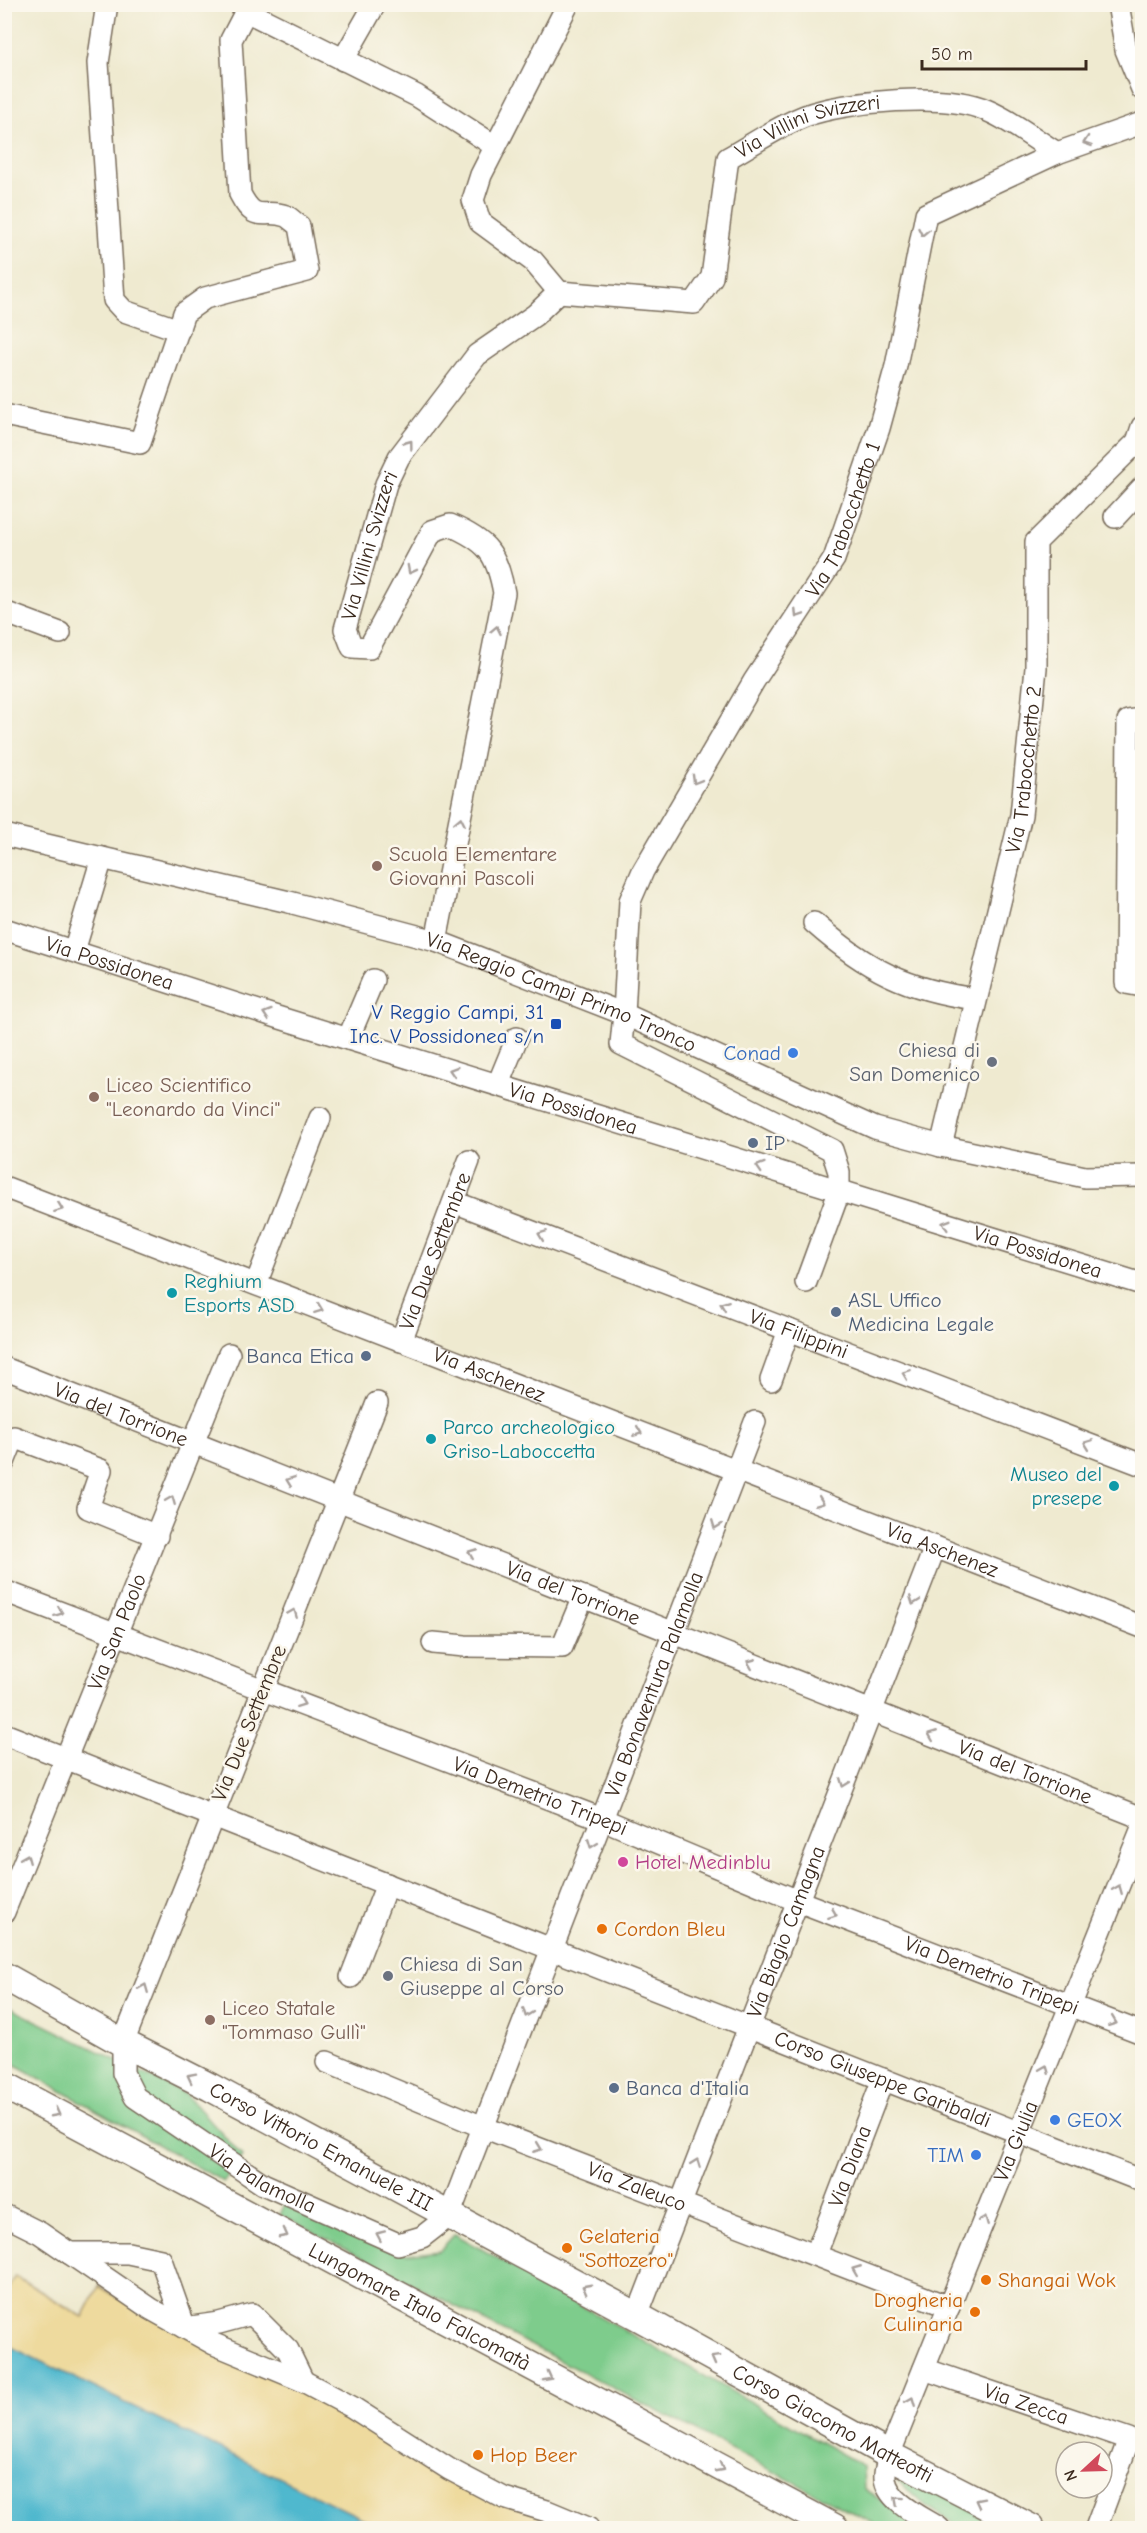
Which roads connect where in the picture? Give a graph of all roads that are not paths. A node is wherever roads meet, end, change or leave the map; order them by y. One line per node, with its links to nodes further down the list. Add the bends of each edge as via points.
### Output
1 (107, 4): 11 (street, via 98,63 114,300 124,311)
2 (375, 4): 5 (street)
3 (1118, 4): 6 (street, via 1126,50)
4 (563, 6): 8 (street)
5 (344, 60): 8 (street, via 417,96); 11 (street, via 246,11 231,40 240,194 248,208 260,215 287,216 299,226 307,271 205,298 184,313)
6 (1143, 89)
7 (1143, 123): 9 (street, Via Trabocchetto 1, one-way to 9)
8 (495, 146): 10 (street, via 474,200 480,222 533,261)
9 (1057, 153): 10 (street, Via Villini Svizzeri, via 985,109 943,101 841,105 804,117 728,158 712,277 694,303); 28 (street, Via Trabocchetto 1, one-way to 28, via 926,214 896,366 834,559 754,681 643,871 630,901)
10 (559, 292): 23 (street, Via Villini Svizzeri, one-way to 10, via 504,593 499,565 476,536 450,525 432,531 369,648 352,647 345,628 386,484 399,457 477,355 535,315)
11 (179, 330): 12 (street, via 140,443)
12 (4, 415)
13 (1143, 427): 27 (street, Via Trabocchetto 2, via 1137,442 1036,542 1036,668 1021,815)
14 (1143, 488): 15 (street)
15 (1115, 517)
16 (4, 612): 17 (street)
17 (60, 633)
18 (1143, 718): 26 (street, via 1128,721 1126,982)
19 (4, 835): 20 (street, Via Reggio Campi Primo Tronco)
20 (102, 858): 23 (street, Via Reggio Campi Primo Tronco); 24 (street)
21 (814, 923): 27 (street, via 876,970 909,985)
22 (4, 929): 24 (street, Via Possidonea)
23 (436, 941): 28 (street, Via Reggio Campi Primo Tronco)
24 (74, 951): 30 (street, Via Possidonea, one-way to 24)
25 (373, 980): 30 (street)
26 (1143, 986)
27 (976, 999): 33 (street, Via Trabocchetto 2)
28 (624, 1014): 33 (street, Via Reggio Campi Primo Tronco, via 875,1128); 37 (street, via 621,1044 832,1150 839,1172)
29 (517, 1038): 31 (street)
30 (348, 1039): 31 (street, Via Possidonea, one-way to 30)
31 (498, 1084): 37 (street, Via Possidonea, one-way to 31)
32 (320, 1118): 40 (street)
33 (941, 1146): 35 (street, Via Reggio Campi Primo Tronco, via 1084,1177)
34 (469, 1161): 38 (street, Via Due Settembre)
35 (1143, 1176)
36 (4, 1187): 40 (street, Via Aschenez, one-way to 40)
37 (839, 1192): 39 (street); 41 (street, Via Possidonea, one-way to 37)
38 (454, 1202): 42 (street, Via Filippini, one-way to 38); 43 (street, Via Due Settembre)
39 (806, 1282)
40 (256, 1284): 43 (street, Via Aschenez, one-way to 43)
41 (1143, 1284)
42 (789, 1330): 46 (street); 51 (street, Via Filippini, one-way to 42)
43 (401, 1341): 52 (street, Via Aschenez, one-way to 52)
44 (229, 1354): 49 (street, Via San Paolo)
45 (4, 1368): 49 (street, Via del Torrione)
46 (771, 1380)
47 (376, 1403): 53 (street, Via Due Settembre)
48 (755, 1422): 52 (street, Via Bonaventura Palamolla)
49 (194, 1443): 53 (street, Via del Torrione, one-way to 49); 54 (street, Via San Paolo, one-way to 49)
50 (4, 1462): 54 (street, via 14,1437 101,1470 88,1508)
51 (1143, 1465)
52 (737, 1470): 55 (street, Via Aschenez, one-way to 55); 60 (street, Via Bonaventura Palamolla, one-way to 60)
53 (338, 1500): 57 (street, Via del Torrione, one-way to 53); 62 (street, Via Due Settembre, one-way to 53)
54 (156, 1536): 59 (street, Via San Paolo)
55 (935, 1546): 58 (street, Via Aschenez); 63 (street, Via Biagio Camagna, one-way to 63)
56 (4, 1591): 59 (street, Via Demetrio Tripepi, one-way to 59)
57 (583, 1597): 60 (street, Via del Torrione); 61 (street, via 562,1647)
58 (1143, 1627)
59 (117, 1633): 62 (street, Via Demetrio Tripepi); 65 (street, Via San Paolo)
60 (674, 1633): 63 (street, Via del Torrione, one-way to 60); 68 (street, Via Bonaventura Palamolla)
61 (433, 1643)
62 (263, 1689): 66 (street, Via Due Settembre); 68 (street, Via Demetrio Tripepi, one-way to 68)
63 (872, 1711): 67 (street, Via del Torrione, one-way to 63); 71 (street, Via Biagio Camagna, one-way to 71)
64 (4, 1734): 65 (street, Corso Giuseppe Garibaldi)
65 (67, 1757): 66 (street, Corso Giuseppe Garibaldi); 72 (street, Via San Paolo, one-way to 65)
66 (213, 1815): 70 (street, Corso Giuseppe Garibaldi); 79 (street, Via Due Settembre, one-way to 66)
67 (1143, 1818)
68 (602, 1819): 71 (street, Via Demetrio Tripepi); 73 (street, Via Bonaventura Palamolla, one-way to 73)
69 (1143, 1828): 76 (street, Via Giulia, one-way to 69)
70 (387, 1884): 73 (street, Corso Giuseppe Garibaldi); 75 (street)
71 (798, 1901): 76 (street, Via Demetrio Tripepi, one-way to 76); 77 (street, Via Biagio Camagna)
72 (4, 1912)
73 (552, 1948): 77 (street, Corso Giuseppe Garibaldi); 83 (street, Via Bonaventura Palamolla, one-way to 83)
74 (4, 1976): 79 (main road, Corso Vittorio Emanuele III)
75 (351, 1977)
76 (1071, 2006): 78 (street, Via Demetrio Tripepi, one-way to 78); 84 (street, Via Giulia, one-way to 76)
77 (750, 2026): 81 (street, Corso Giuseppe Garibaldi); 87 (street, Via Biagio Camagna, one-way to 77)
78 (1143, 2033)
79 (123, 2043): 86 (street, Via Palamolla, via 123,2073 135,2097); 90 (main road, Corso Vittorio Emanuele III, one-way to 79)
80 (327, 2062): 83 (street, Via Zaleuco)
81 (883, 2079): 84 (street, Corso Giuseppe Garibaldi); 92 (street, Via Diana)
82 (4, 2085): 89 (main road, Lungomare Italo Falcomatà, one-way to 89)
83 (483, 2127): 87 (street, Via Zaleuco, one-way to 87); 90 (street, Via Bonaventura Palamolla)
84 (1020, 2133): 85 (street, Corso Giuseppe Garibaldi); 93 (street, Via Giulia, one-way to 84)
85 (1143, 2181)
86 (263, 2184): 89 (street); 90 (street, Via Palamolla, one-way to 86, via 422,2237 398,2244)
87 (681, 2203): 92 (street, Via Zaleuco); 94 (street, Via Biagio Camagna)
88 (4, 2214): 91 (street)
89 (248, 2215): 100 (main road, Lungomare Italo Falcomatà, one-way to 100)
90 (449, 2216): 94 (main road, Corso Vittorio Emanuele III, one-way to 90)
91 (69, 2253): 95 (street); 95 (street, via 129,2253 161,2260)
92 (816, 2254): 93 (street, Via Zaleuco, one-way to 92)
93 (949, 2307): 96 (street, Via Giulia)
94 (637, 2316): 98 (main road, Corso Giacomo Matteotti, one-way to 94)
95 (184, 2328): 97 (street); 97 (street, via 252,2314 288,2349)
96 (924, 2368): 98 (street, Via Giulia, one-way to 96); 103 (street, Via Zecca, via 1129,2439)
97 (303, 2381): 99 (street, via 504,2498)
98 (890, 2455): 101 (street, Via Giulia, one-way to 98, via 890,2492 885,2476); 102 (main road, Corso Giacomo Matteotti, one-way to 98)
99 (588, 2529)
100 (834, 2529)
101 (939, 2529)
102 (1031, 2529)
103 (1096, 2529)

